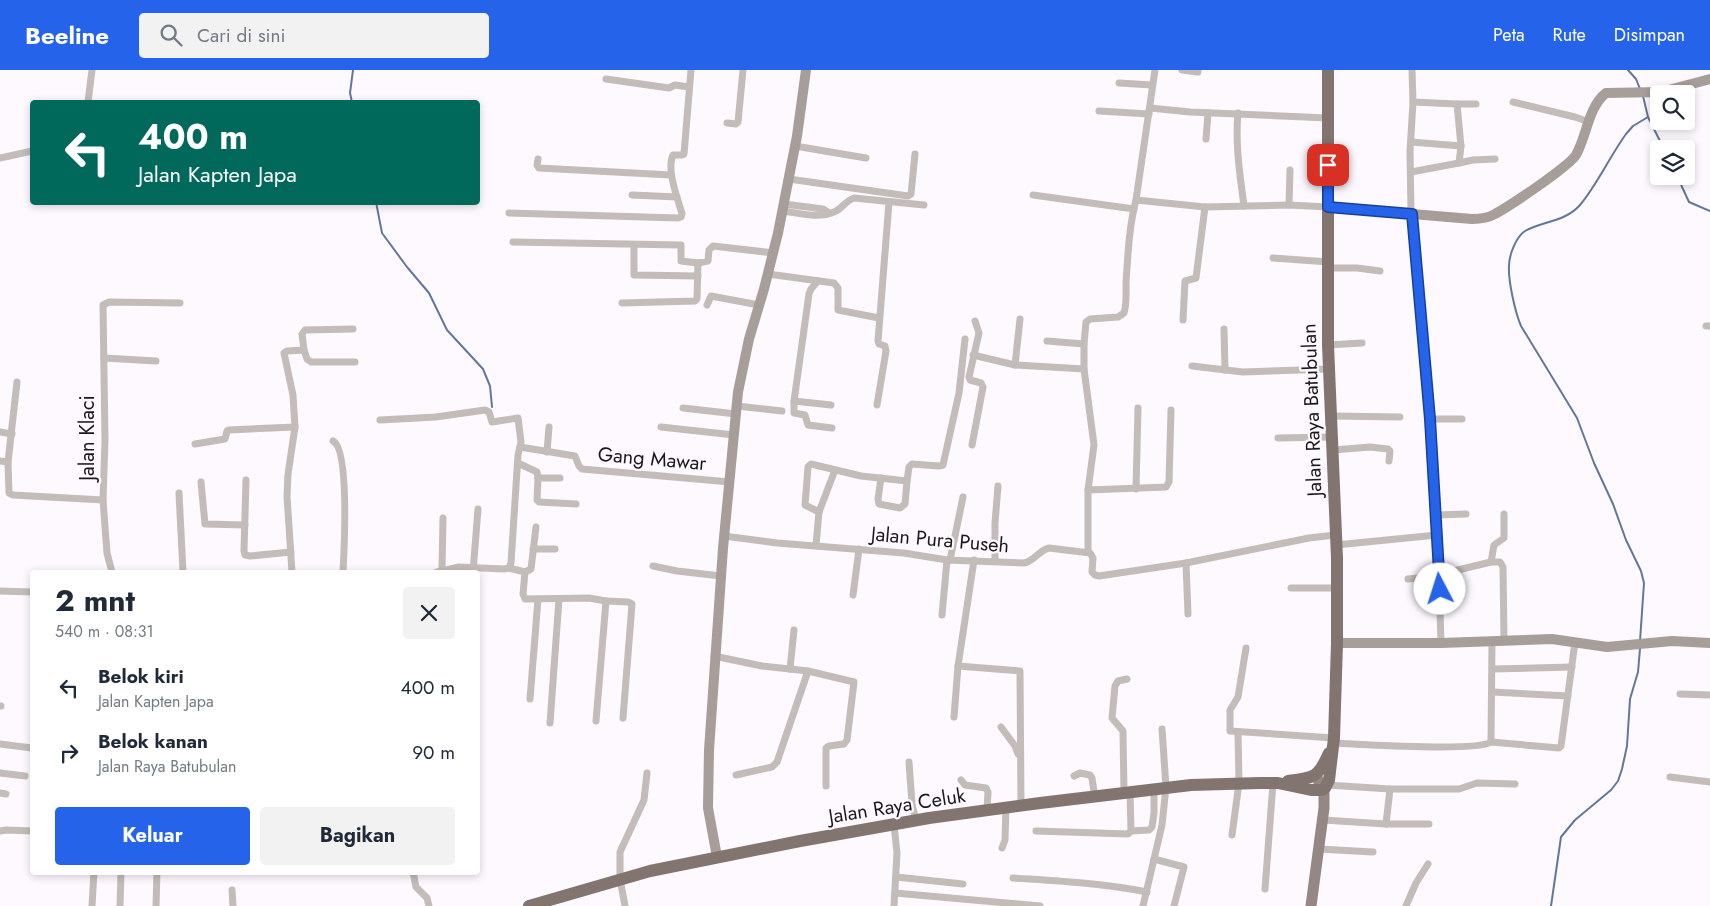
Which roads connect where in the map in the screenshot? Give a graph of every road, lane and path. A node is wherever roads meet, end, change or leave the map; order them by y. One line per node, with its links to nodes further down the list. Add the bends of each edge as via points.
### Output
1 (92, 70): 15 (street)
2 (692, 70): 14 (street)
3 (743, 70): 26 (street, via 738,122)
4 (806, 70): 29 (street)
5 (1154, 70): 13 (street)
6 (1182, 70): 9 (street)
7 (1328, 70): 24 (highway, Jalan Raya Batubulan)
8 (1412, 70): 16 (street)
9 (1198, 72)
10 (1710, 78): 25 (street, via 1658,93 1608,92 1602,96)
11 (606, 79): 14 (street, via 670,88 675,85)
12 (1119, 83): 13 (street)
13 (1152, 85): 21 (street)
14 (689, 87): 40 (street, via 684,154 672,156)
15 (88, 100)
16 (1413, 102): 18 (street); 28 (street)
17 (1513, 102): 25 (street)
18 (1457, 104): 19 (street); 30 (street)
19 (1476, 104)
20 (1099, 111): 21 (street)
21 (1150, 111): 22 (street); 45 (street)
22 (1208, 112): 23 (street); 27 (street)
23 (1238, 113): 24 (street); 49 (street, via 1237,159)
24 (1327, 118): 51 (highway, Jalan Raya Batubulan)
25 (1589, 122): 55 (street, via 1571,160 1495,214 1472,219)
26 (727, 123)
27 (1206, 139)
28 (1411, 142): 30 (street); 39 (street)
29 (795, 146): 34 (street); 41 (street)
30 (1460, 146): 37 (street)
31 (30, 151): 33 (street)
32 (916, 154): 41 (street, via 911,194 908,196)
33 (0, 158)
34 (866, 158)
35 (538, 159): 40 (street, via 539,168)
36 (1495, 159): 37 (street)
37 (1459, 163): 39 (street)
38 (1290, 170): 48 (street)
39 (1411, 172): 55 (street)
40 (671, 175): 44 (street)
41 (789, 180): 52 (street)
42 (632, 195): 44 (street)
43 (1033, 195): 53 (street)
44 (677, 197): 54 (street, via 682,214 678,218)
45 (1136, 200): 50 (street); 53 (street)
46 (889, 202): 47 (street); 52 (street, via 854,198 823,216); 70 (street)
47 (924, 205)
48 (1289, 205): 49 (street); 51 (street)
49 (1244, 206): 50 (street)
50 (1205, 207): 72 (street, via 1196,278 1185,283)
51 (1328, 207): 55 (street); 61 (highway, Jalan Raya Batubulan)
52 (784, 208): 58 (street)
53 (1134, 209): 79 (street, via 1124,314 1088,320)
54 (509, 213)
55 (1412, 214): 102 (street)
56 (513, 242): 60 (street, via 681,245 681,260)
57 (634, 248): 64 (street, via 634,274)
58 (774, 253): 60 (street, via 712,246 708,261); 63 (street)
59 (1273, 258): 61 (street)
60 (698, 263): 64 (street)
61 (1329, 265): 62 (street); 80 (highway, Jalan Raya Batubulan)
62 (1380, 271)
63 (768, 274): 65 (street); 69 (street)
64 (698, 276): 67 (street, via 697,299 693,302)
65 (818, 281): 70 (street, via 837,285 838,310); 92 (street, via 809,294)
66 (180, 303): 83 (street, Jalan Klaci, via 105,303 102,308)
67 (622, 303)
68 (707, 305): 69 (street, via 711,296)
69 (760, 305): 97 (street, via 745,352)
70 (879, 318): 94 (street, via 878,342 885,346 886,351)
71 (1020, 319): 86 (street)
72 (1183, 320)
73 (975, 321): 82 (street, via 979,333)
74 (353, 329): 81 (street, via 305,330 302,334)
75 (1224, 329): 89 (street)
76 (965, 339): 128 (street, via 959,393 944,465 910,465)
77 (1047, 341): 79 (street)
78 (1362, 343): 80 (street)
79 (1084, 344): 88 (street)
80 (1328, 345): 90 (highway, Jalan Raya Batubulan)
81 (304, 350): 85 (street, via 310,362); 105 (street, via 285,351 283,355 293,395)
82 (973, 355): 86 (street); 116 (street, via 969,379 983,387)
83 (104, 358): 84 (street); 136 (street, Jalan Klaci)
84 (156, 361)
85 (355, 362)
86 (1015, 365): 88 (street)
87 (1192, 366): 89 (street)
88 (1084, 369): 133 (street, via 1094,445)
89 (1225, 370): 90 (street)
90 (1329, 370): 100 (highway, Jalan Raya Batubulan)
91 (17, 382): 110 (street)
92 (794, 401): 93 (street); 108 (street, via 794,413 805,416 808,425)
93 (830, 405)
94 (877, 405)
95 (683, 408): 97 (street)
96 (1138, 408): 132 (street)
97 (737, 410): 99 (street); 111 (street)
98 (1171, 410): 132 (street, via 1168,485 1163,489)
99 (782, 411)
100 (1331, 416): 101 (street); 114 (highway, Jalan Raya Batubulan)
101 (1400, 417)
102 (1430, 419): 103 (street); 142 (street)
103 (1462, 419)
104 (380, 420): 117 (street, via 486,410 492,422 518,418)
105 (295, 427): 115 (street, via 229,430 225,439); 153 (street, via 287,496)
106 (548, 427): 118 (street)
107 (661, 427): 111 (street)
108 (832, 428)
109 (0, 432): 110 (street)
110 (12, 434): 120 (street)
111 (734, 435): 130 (street)
112 (1278, 438): 114 (street)
113 (333, 441): 165 (street, via 341,451 345,489)
114 (1333, 443): 121 (street, via 1388,449); 148 (highway, Jalan Raya Batubulan)
115 (196, 444)
116 (972, 445)
117 (520, 448): 118 (street, Gang Mawar); 122 (street)
118 (547, 452): 130 (street, Gang Mawar, via 576,456 582,469)
119 (0, 461): 120 (street)
120 (8, 462): 136 (street, via 11,495)
121 (1389, 462)
122 (518, 463): 124 (street, via 537,472); 161 (street)
123 (835, 470): 126 (street); 139 (street); 139 (street, via 812,464 808,467 805,505)
124 (538, 478): 125 (street); 137 (street, via 539,502)
125 (560, 478)
126 (881, 478): 128 (street); 128 (street, via 878,504 900,508 905,504)
127 (246, 480): 144 (street)
128 (908, 481)
129 (201, 482): 144 (street, via 205,524)
130 (730, 482): 147 (street)
131 (998, 486): 157 (street)
132 (1136, 489): 133 (street)
133 (1088, 490): 154 (street)
134 (180, 493): 163 (street)
135 (963, 497): 155 (street)
136 (103, 500): 162 (street, Jalan Klaci)
137 (576, 504)
138 (478, 509): 168 (street)
139 (820, 512): 149 (street)
140 (1466, 514): 142 (street)
141 (1504, 514): 158 (street, via 1504,538 1494,545)
142 (1437, 515): 146 (street)
143 (443, 518): 166 (street)
144 (245, 525): 153 (street, via 245,555)
145 (536, 527): 151 (street)
146 (1437, 535): 148 (street); 170 (street)
147 (724, 536): 149 (street, Jalan Pura Puseh); 171 (street)
148 (1336, 540): 159 (street, via 1309,538); 174 (highway, Jalan Raya Batubulan)
149 (816, 546): 152 (street, Jalan Pura Puseh)
150 (555, 548): 151 (street)
151 (533, 549): 169 (street, via 531,568)
152 (859, 549): 155 (street, Jalan Pura Puseh); 177 (street)
153 (291, 552): 164 (street)
154 (1088, 552): 157 (street, Jalan Pura Puseh, via 1049,548 1028,562); 159 (street, via 1092,556 1092,572 1099,576)
155 (948, 560): 156 (street, Jalan Pura Puseh); 182 (street)
156 (974, 560): 157 (street, Jalan Pura Puseh); 192 (street)
157 (995, 561)
158 (1491, 562): 170 (street); 184 (street, via 1500,562 1503,568)
159 (1186, 563): 181 (street)
160 (653, 566): 171 (street)
161 (509, 568): 168 (street); 169 (street)
162 (111, 570)
163 (183, 570)
164 (292, 570)
165 (343, 570)
166 (440, 570)
167 (448, 570): 168 (street, via 459,567)
168 (473, 570)
169 (525, 572): 178 (street, via 523,597)
170 (1439, 574): 172 (street); 188 (street)
171 (721, 576): 191 (street)
172 (1408, 579)
173 (1291, 588): 174 (street)
174 (1337, 588): 187 (highway, Jalan Raya Batubulan)
175 (0, 591): 176 (street)
176 (30, 592)
177 (853, 595)
178 (538, 599): 179 (street); 202 (street)
179 (559, 599): 180 (street); 206 (street)
180 (606, 601): 204 (street, via 632,604); 205 (street)
181 (1188, 614)
182 (942, 616)
183 (794, 630): 194 (street)
184 (1504, 640): 185 (street); 186 (street)
185 (1492, 641): 188 (street); 195 (street)
186 (1575, 642): 189 (street, via 1606,646 1672,641); 193 (street)
187 (1337, 643): 188 (street); 211 (highway, Jalan Raya Batubulan)
188 (1441, 643)
189 (1710, 643)
190 (1246, 648): 209 (street, via 1238,697 1230,713 1230,731)
191 (714, 656): 194 (street); 248 (street, via 707,794 710,829)
192 (958, 666): 203 (street); 233 (street, via 1020,671)
193 (1572, 667): 195 (street); 201 (street)
194 (790, 669): 196 (street)
195 (1493, 669): 198 (street)
196 (808, 671): 217 (street, via 777,762 772,767); 227 (street, via 850,680 855,685 847,740 844,744 826,748)
197 (1127, 680): 232 (street, via 1118,681 1115,686 1112,718 1123,731)
198 (1492, 692): 201 (street); 210 (street)
199 (1680, 694): 200 (street)
200 (1710, 695)
201 (1568, 696): 210 (street, via 1561,747)
202 (530, 699)
203 (954, 717)
204 (623, 718)
205 (596, 721)
206 (550, 723)
207 (1001, 727): 233 (street, via 1018,753)
208 (1162, 729): 229 (street)
209 (1238, 733): 211 (street); 224 (street)
210 (1492, 742): 211 (street, via 1433,747)
211 (1333, 743): 218 (highway, Jalan Raya Batubulan); 228 (highway, Jalan Raya Batubulan, via 1329,780)
212 (0, 744): 213 (street)
213 (30, 748)
214 (909, 762): 236 (street)
215 (0, 773): 219 (street)
216 (647, 773): 257 (street, via 644,800 621,848)
217 (736, 775)
218 (1316, 775): 225 (highway, Jalan Raya Celuk); 228 (main road)
219 (25, 776)
220 (1074, 776): 231 (street, via 1080,773 1090,775)
221 (1670, 777): 223 (street)
222 (961, 780): 234 (street, via 965,785 986,788)
223 (1710, 782)
224 (1239, 783): 225 (highway, Jalan Raya Celuk); 229 (highway, Jalan Raya Celuk); 244 (street)
225 (1275, 783): 228 (highway, Jalan Raya Celuk, via 1312,790); 259 (street)
226 (1515, 784): 230 (street, via 1477,783 1459,788)
227 (826, 786)
228 (1325, 787): 230 (street); 235 (main road)
229 (1160, 788): 232 (highway, Jalan Raya Celuk); 243 (street, via 1152,827); 249 (street, via 1162,825)
230 (1390, 790): 237 (street)
231 (1094, 792)
232 (1127, 792): 233 (highway, Jalan Raya Celuk); 243 (street)
233 (1015, 806): 234 (highway, Jalan Raya Celuk); 245 (street)
234 (987, 810): 236 (highway, Jalan Raya Celuk)
235 (1323, 820): 237 (street); 246 (main road)
236 (916, 821): 239 (highway, Jalan Raya Celuk)
237 (1386, 824): 238 (street)
238 (1429, 824)
239 (894, 825): 248 (highway, Jalan Raya Celuk); 255 (street)
240 (0, 831): 241 (street)
241 (30, 831)
242 (1036, 831): 243 (street, via 1128,834)
243 (1132, 831)
244 (1232, 835)
245 (1002, 848)
246 (1319, 848): 247 (street); 274 (main road)
247 (1373, 852)
248 (717, 857): 257 (highway, Jalan Raya Celuk)
249 (1154, 860): 261 (street); 273 (street, via 1184,866)
250 (1428, 864): 275 (street)
251 (94, 875): 263 (street)
252 (121, 875): 264 (street)
253 (157, 875): 265 (street)
254 (414, 875): 267 (street, via 416,887 427,898)
255 (896, 877): 258 (street); 262 (street)
256 (1013, 878): 261 (street, via 1081,882)
257 (620, 879): 268 (highway, Jalan Raya Celuk); 269 (street)
258 (963, 884)
259 (1265, 889)
260 (232, 890): 266 (street)
261 (1147, 892): 272 (street)
262 (895, 893): 270 (street); 271 (street)
263 (92, 906)
264 (120, 906)
265 (156, 906)
266 (232, 906)
267 (429, 906)
268 (529, 906)
269 (625, 906)
270 (894, 906)
271 (1040, 906)
272 (1143, 906)
273 (1174, 906)
274 (1311, 906)
275 (1406, 906)

